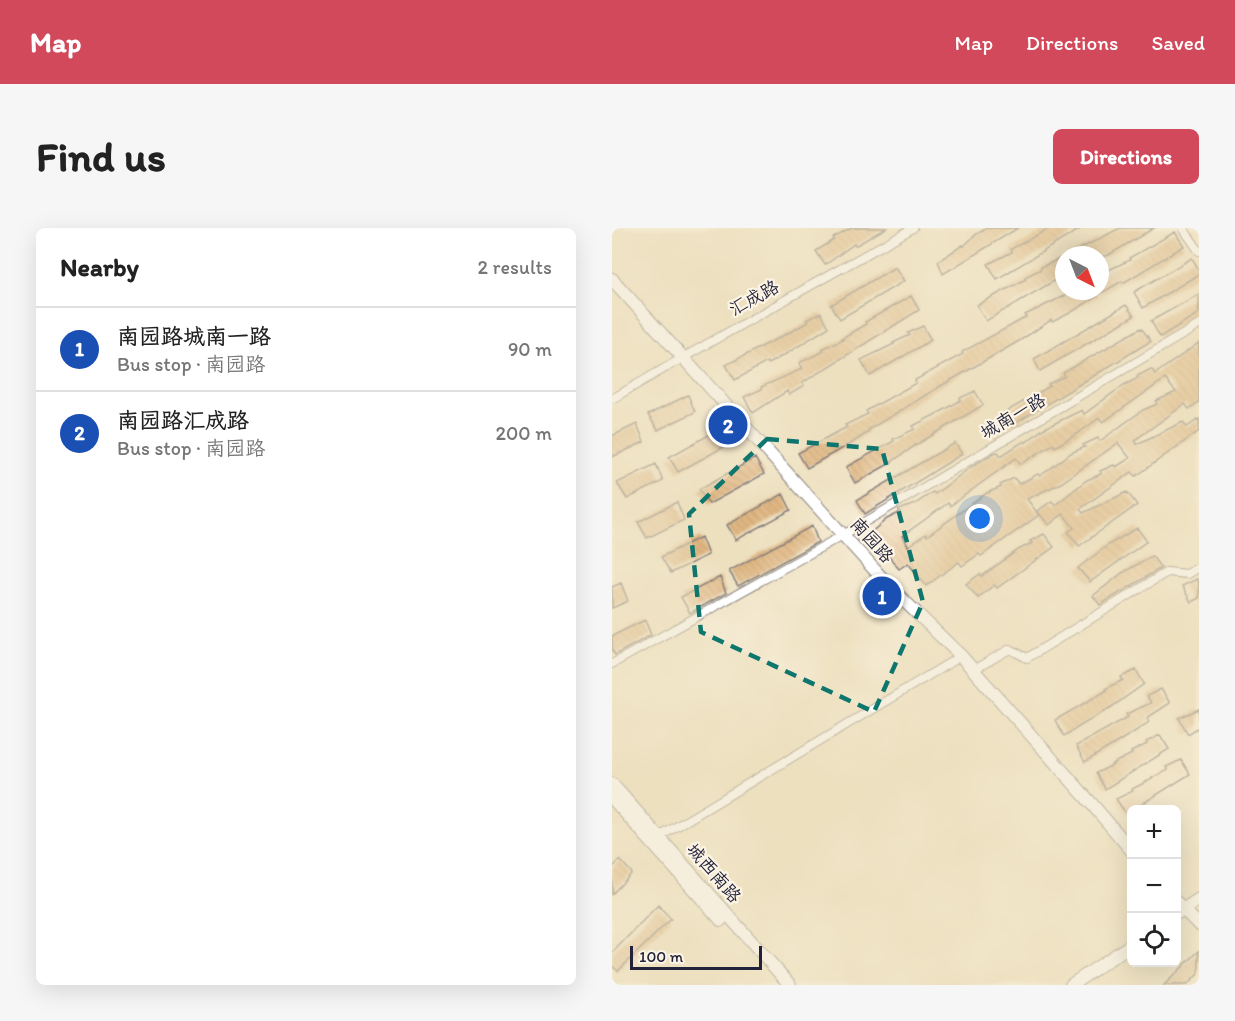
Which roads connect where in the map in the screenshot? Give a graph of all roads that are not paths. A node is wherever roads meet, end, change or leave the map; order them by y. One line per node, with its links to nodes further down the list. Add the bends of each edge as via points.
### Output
1 (913, 228): 6 (street, 汇成路)
2 (1183, 228): 3 (street)
3 (1199, 251)
4 (612, 279): 6 (street, 南园路)
5 (1199, 325): 8 (street, 城南一路)
6 (684, 357): 7 (street, 汇成路); 8 (street, 南园路)
7 (612, 399)
8 (843, 535): 10 (street, 南园路); 11 (street, 城南一路)
9 (1199, 567): 12 (street, via 1187,574 1167,572 1027,658 1011,648)
10 (961, 656): 12 (street, 南园路); 15 (street)
11 (612, 664)
12 (973, 670): 16 (street, 南园路)
13 (612, 784): 15 (street, 城西南路)
14 (612, 798): 22 (street, 城西南路)
15 (659, 837): 23 (street, 城西南路)
16 (1127, 846)
17 (1199, 899): 18 (street)
18 (1181, 908)
19 (1181, 911): 20 (street)
20 (1199, 925)
21 (1127, 947): 24 (street)
22 (779, 985)
23 (790, 985)
24 (1071, 985)

